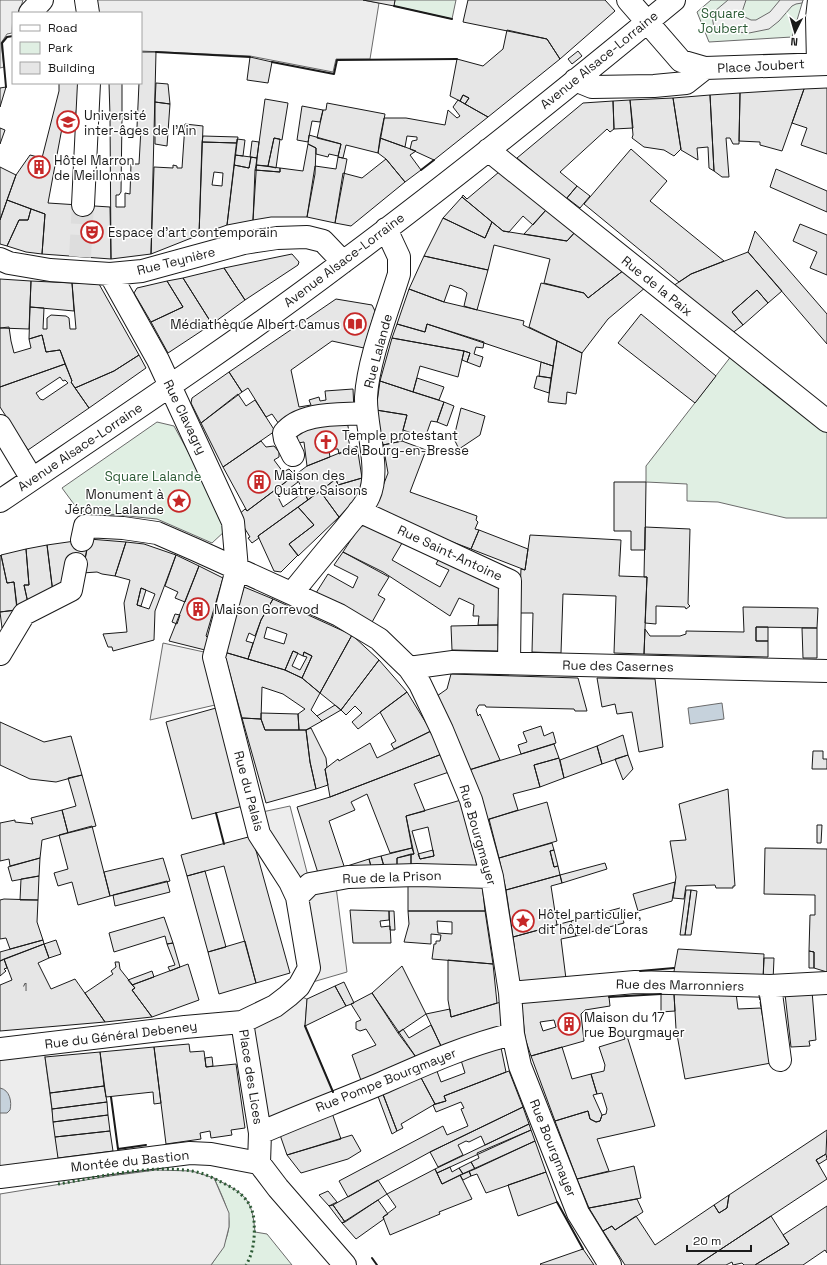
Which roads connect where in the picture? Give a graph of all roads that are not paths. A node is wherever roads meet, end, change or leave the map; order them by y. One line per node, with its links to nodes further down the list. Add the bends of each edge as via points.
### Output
1 (42, 0): 6 (street)
2 (86, 0): 7 (street)
3 (628, 0): 8 (street, Place Joubert)
4 (674, 0): 8 (street, Avenue Alsace-Lorraine)
5 (820, 0): 9 (street, via 817,18)
6 (31, 12)
7 (88, 12)
8 (647, 23): 10 (street, Place Joubert, via 681,61); 11 (street, Avenue Alsace-Lorraine)
9 (822, 63): 10 (street, Place Joubert)
10 (705, 68): 11 (street, Place Joubert, via 686,83 654,86 592,87)
11 (575, 80): 13 (street, Avenue Alsace-Lorraine)
12 (89, 84): 14 (street)
13 (488, 150): 15 (street, Avenue Alsace-Lorraine); 21 (street, Rue de la Paix)
14 (83, 205)
15 (386, 229): 17 (street, Avenue Alsace-Lorraine); 20 (street, Rue Lalande, via 399,257 399,274 370,371)
16 (0, 259): 18 (street, Rue Teynière, via 50,270 80,264)
17 (343, 262): 18 (street, Rue Teynière, via 323,241 308,237 277,238 244,243 142,271); 19 (street, Avenue Alsace-Lorraine)
18 (110, 274): 19 (street, Rue Clavagry)
19 (170, 386): 24 (street, Avenue Alsace-Lorraine); 29 (street, Rue Clavagry, via 233,522)
20 (366, 413): 23 (street, via 311,418 289,427 284,433); 26 (street, Rue Lalande, via 373,481 369,496)
21 (827, 421)
22 (0, 426): 24 (street)
23 (293, 455)
24 (32, 479): 25 (street, Avenue Alsace-Lorraine)
25 (0, 501)
26 (359, 511): 30 (street, Rue Lalande); 32 (street, Rue Saint-Antoine, via 510,581)
27 (83, 533): 29 (street, Rue Bourgmayer, via 123,528 157,533)
28 (76, 564): 31 (street, via 71,590 24,614)
29 (237, 568): 30 (street, Rue Bourgmayer); 36 (street, Rue du Palais, via 214,657 259,834 290,882)
30 (292, 593): 33 (street, Rue Bourgmayer, via 339,615 379,639)
31 (0, 654)
32 (509, 663): 33 (street, Rue des Casernes, via 453,662); 34 (street, Rue des Casernes)
33 (409, 668): 35 (street, Rue Bourgmayer, via 420,684 442,730 468,793)
34 (827, 671)
35 (492, 877): 36 (street, Rue de la Prison, via 416,874 348,877 310,884); 39 (street, Rue Bourgmayer)
36 (297, 898): 40 (street, Rue du Palais, via 309,968 299,986 288,996 275,1006)
37 (827, 982): 38 (street, Rue des Marronniers)
38 (770, 986): 39 (street, Rue des Marronniers, via 634,982); 43 (street)
39 (510, 993): 41 (street, Rue Bourgmayer)
40 (242, 1022): 42 (street, Rue du Général Debeney); 44 (street, Place des Lices)
41 (513, 1034): 44 (street, Rue Pompe Bourgmayer, via 444,1055 381,1084); 48 (street, Rue Bourgmayer, via 520,1066 578,1213)
42 (0, 1049)
43 (780, 1060)
44 (260, 1133): 45 (street, Place des Lices)
45 (259, 1164): 46 (street, Montée du Bastion, via 211,1154 190,1153); 47 (street)
46 (0, 1177)
47 (345, 1265)
48 (610, 1265)

